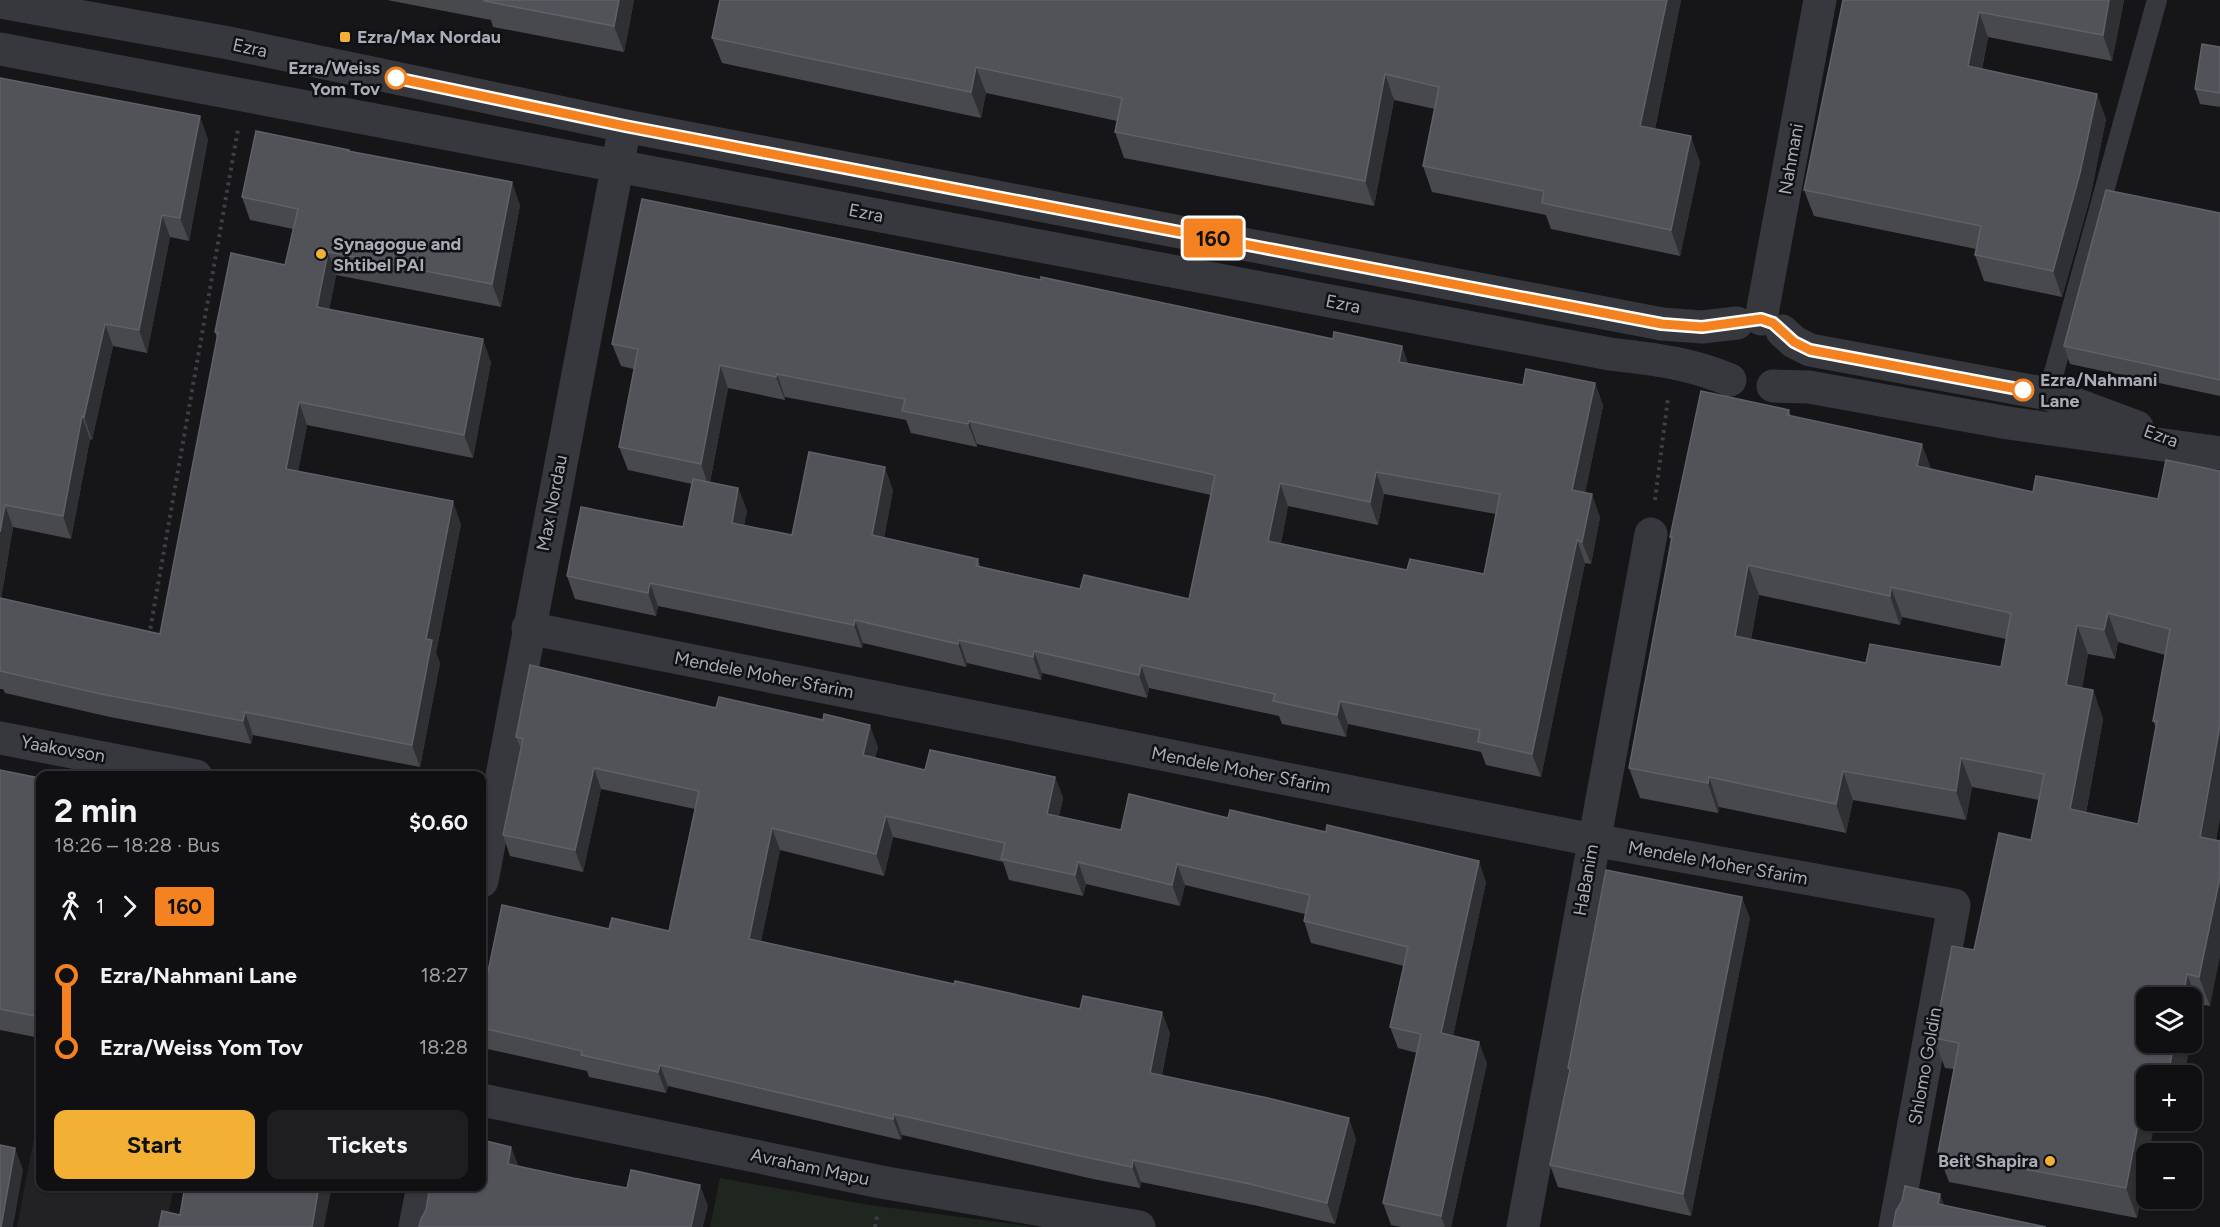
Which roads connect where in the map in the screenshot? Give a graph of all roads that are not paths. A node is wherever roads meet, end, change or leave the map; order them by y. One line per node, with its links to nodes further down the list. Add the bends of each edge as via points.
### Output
1 (1820, 0): 7 (street, Nahmani)
2 (2157, 0): 10 (lane)
3 (0, 2): 5 (street, Ezra, via 229,44)
4 (0, 49): 6 (street, Ezra)
5 (625, 126): 6 (street, Max Nordau); 7 (street, Ezra, via 1662,324)
6 (617, 166): 8 (street, Ezra, via 1599,352 1673,362); 13 (street, Max Nordau)
7 (1760, 324): 8 (street, via 1727,332 1721,343 1719,358); 9 (street, via 1791,347 1791,359 1782,378); 10 (street, Ezra, via 1810,350 1832,356)
8 (1730, 380): 9 (street, via 1748,390)
9 (1773, 386): 11 (street, Ezra, via 1809,387 2008,423)
10 (2048, 394): 11 (street, Ezra)
11 (2208, 451)
12 (1651, 534): 17 (street, HaBanim)
13 (528, 627): 16 (street, Max Nordau); 17 (street, Mendele Moher Sfarim)
14 (0, 738): 15 (street, Yaakovson)
15 (170, 771)
16 (486, 833)
17 (1593, 840): 18 (street, Mendele Moher Sfarim); 23 (street, HaBanim)
18 (1954, 905): 24 (street, Shlomo Goldin)
19 (486, 1101): 22 (street, Avraham Mapu, via 880,1182)
20 (422, 1191): 21 (street)
21 (415, 1227)
22 (1139, 1227)
23 (1523, 1227)
24 (1895, 1227)

